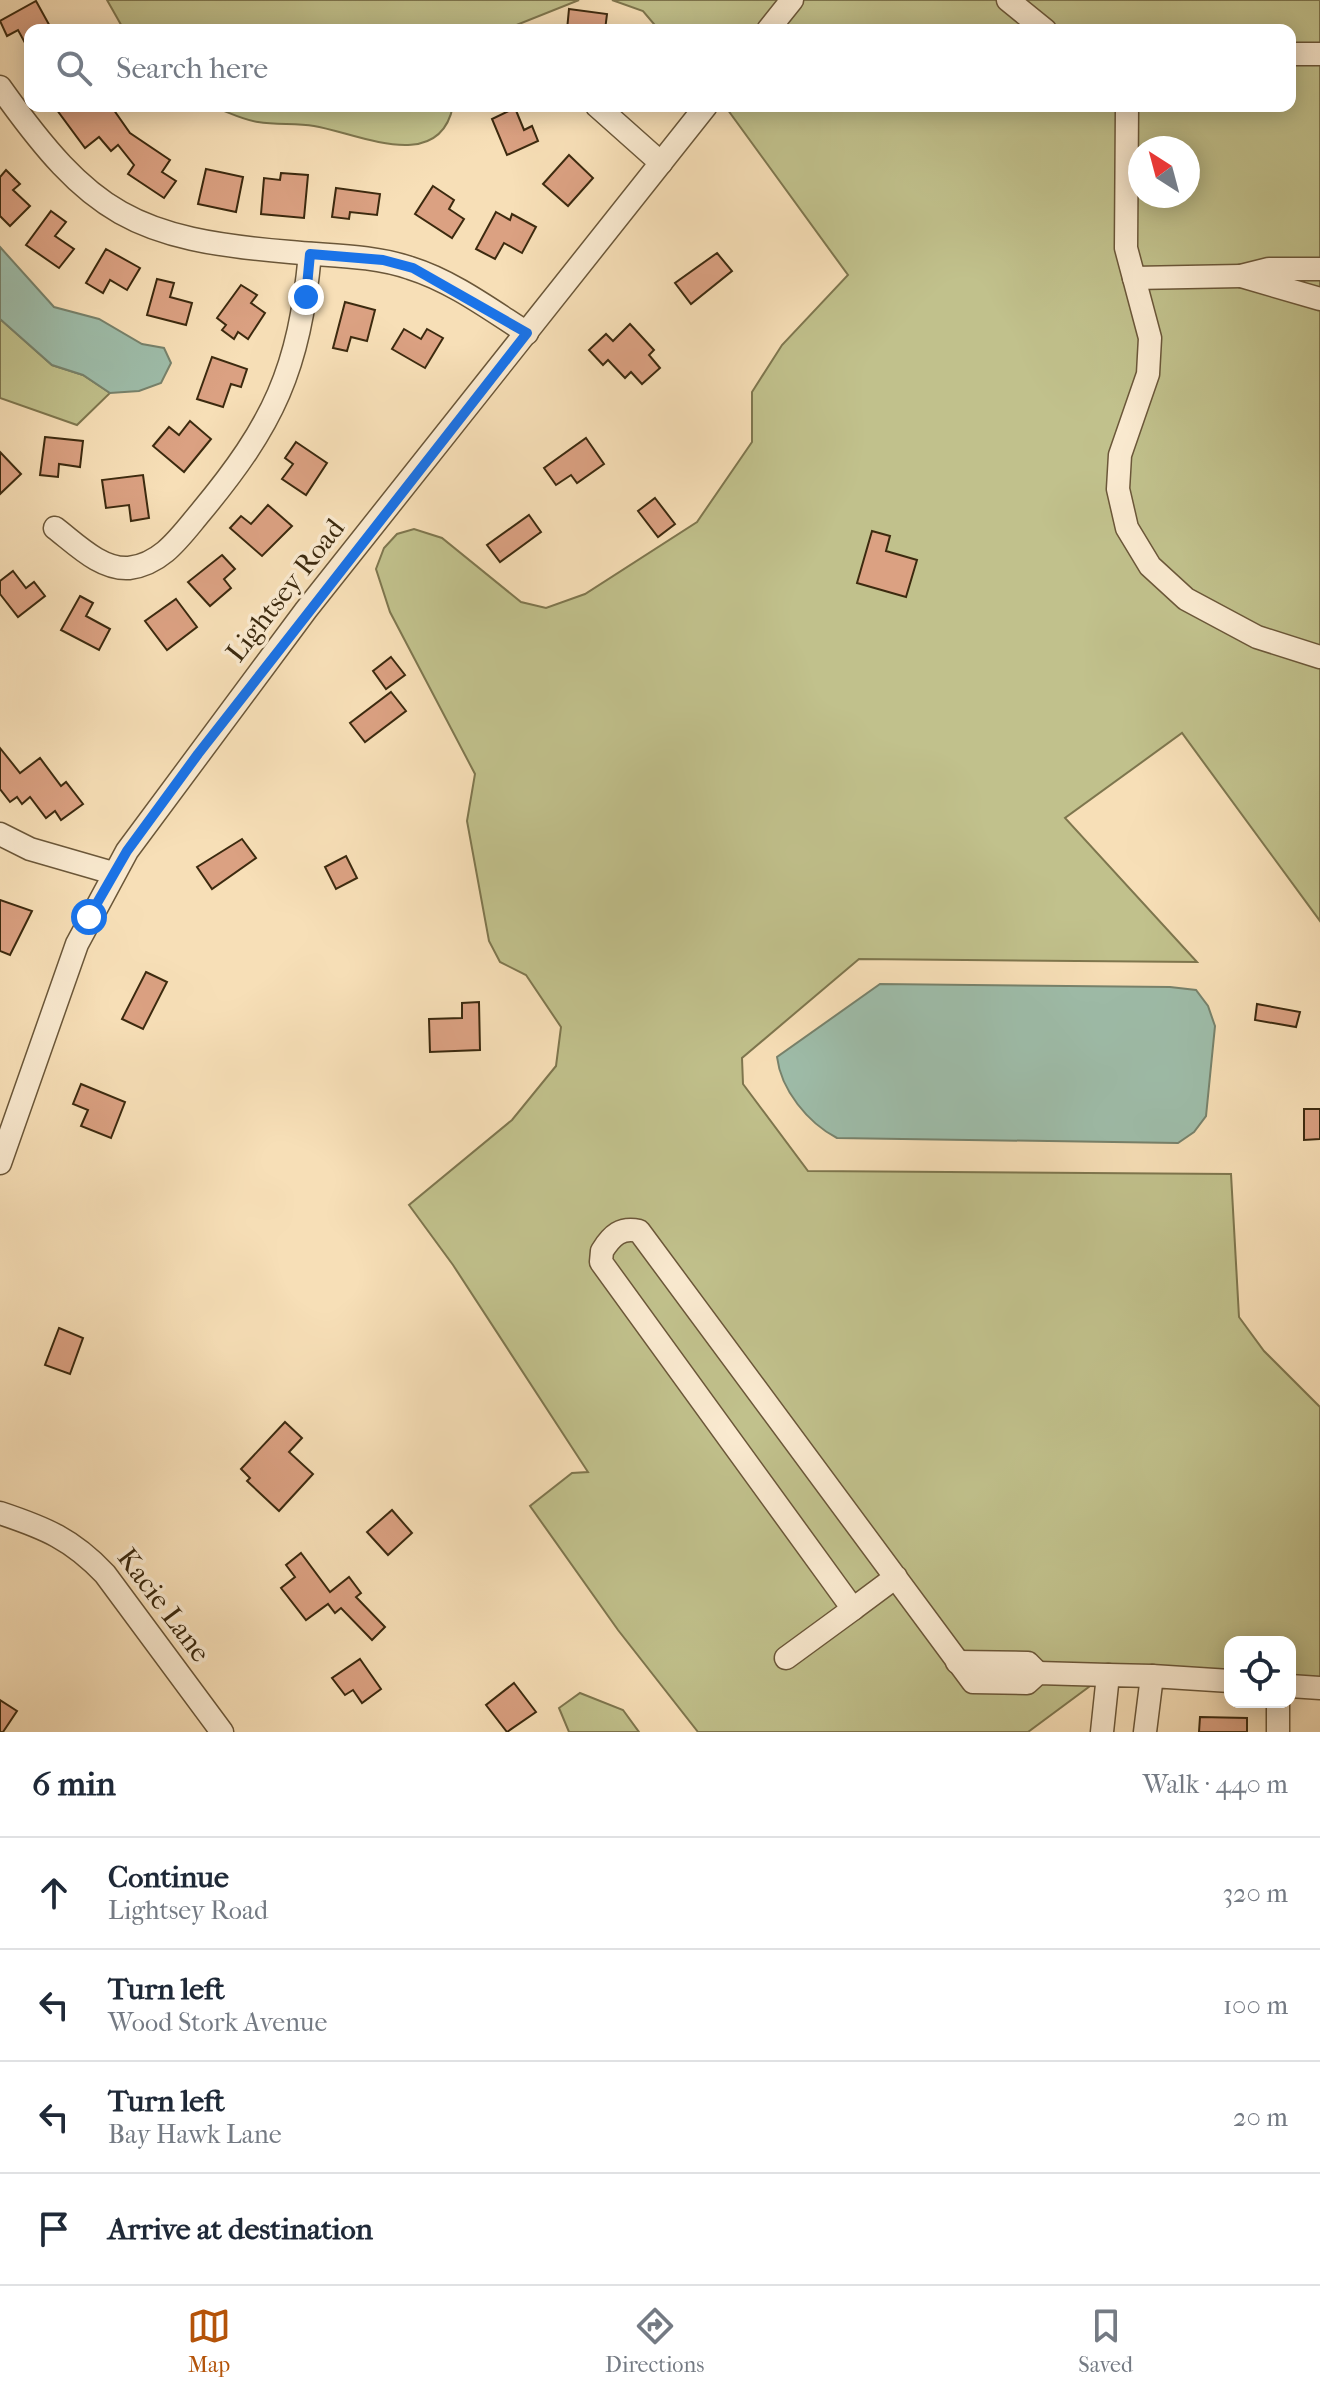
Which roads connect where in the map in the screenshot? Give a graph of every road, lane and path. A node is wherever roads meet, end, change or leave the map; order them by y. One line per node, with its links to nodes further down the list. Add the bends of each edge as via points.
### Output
1 (792, 0): 3 (street)
2 (1008, 0): 4 (street)
3 (773, 24)
4 (1038, 24)
5 (1296, 54): 6 (street)
6 (1320, 54)
7 (0, 87): 12 (street, via 55,161 125,216 187,240)
8 (604, 112): 11 (street)
9 (701, 112): 11 (street, Lightsey Road)
10 (1127, 112): 15 (street, via 1126,248)
11 (661, 163): 17 (street, Lightsey Road)
12 (310, 254): 17 (street, via 413,268); 18 (street, via 294,359 272,412 251,449 168,551 145,563 115,567)
13 (1320, 269): 14 (street, via 1269,269)
14 (1241, 276): 15 (street); 16 (street)
15 (1134, 278): 19 (street, via 1150,338 1148,374 1120,455 1118,489 1127,528 1150,566 1186,599 1257,637)
16 (1320, 299)
17 (527, 333): 21 (street, Lightsey Road, via 306,610)
18 (55, 528)
19 (1318, 658)
20 (0, 834): 21 (street, via 30,849)
21 (113, 873): 22 (street, Lightsey Road, via 77,944)
22 (0, 1163)
23 (0, 1513): 33 (street, Kacie Lane, via 54,1532 87,1555)
24 (896, 1577): 25 (street); 25 (street, via 639,1231 627,1228 617,1233 602,1251 601,1262); 27 (street, via 973,1682 1027,1683 1038,1673)
25 (853, 1609): 26 (street)
26 (786, 1658)
27 (1108, 1675): 28 (street); 34 (street)
28 (1152, 1676): 29 (street); 35 (street)
29 (1224, 1681)
30 (1296, 1686): 31 (street)
31 (1320, 1688)
32 (1278, 1708): 36 (street)
33 (222, 1732)
34 (1102, 1732)
35 (1145, 1732)
36 (1278, 1732)

